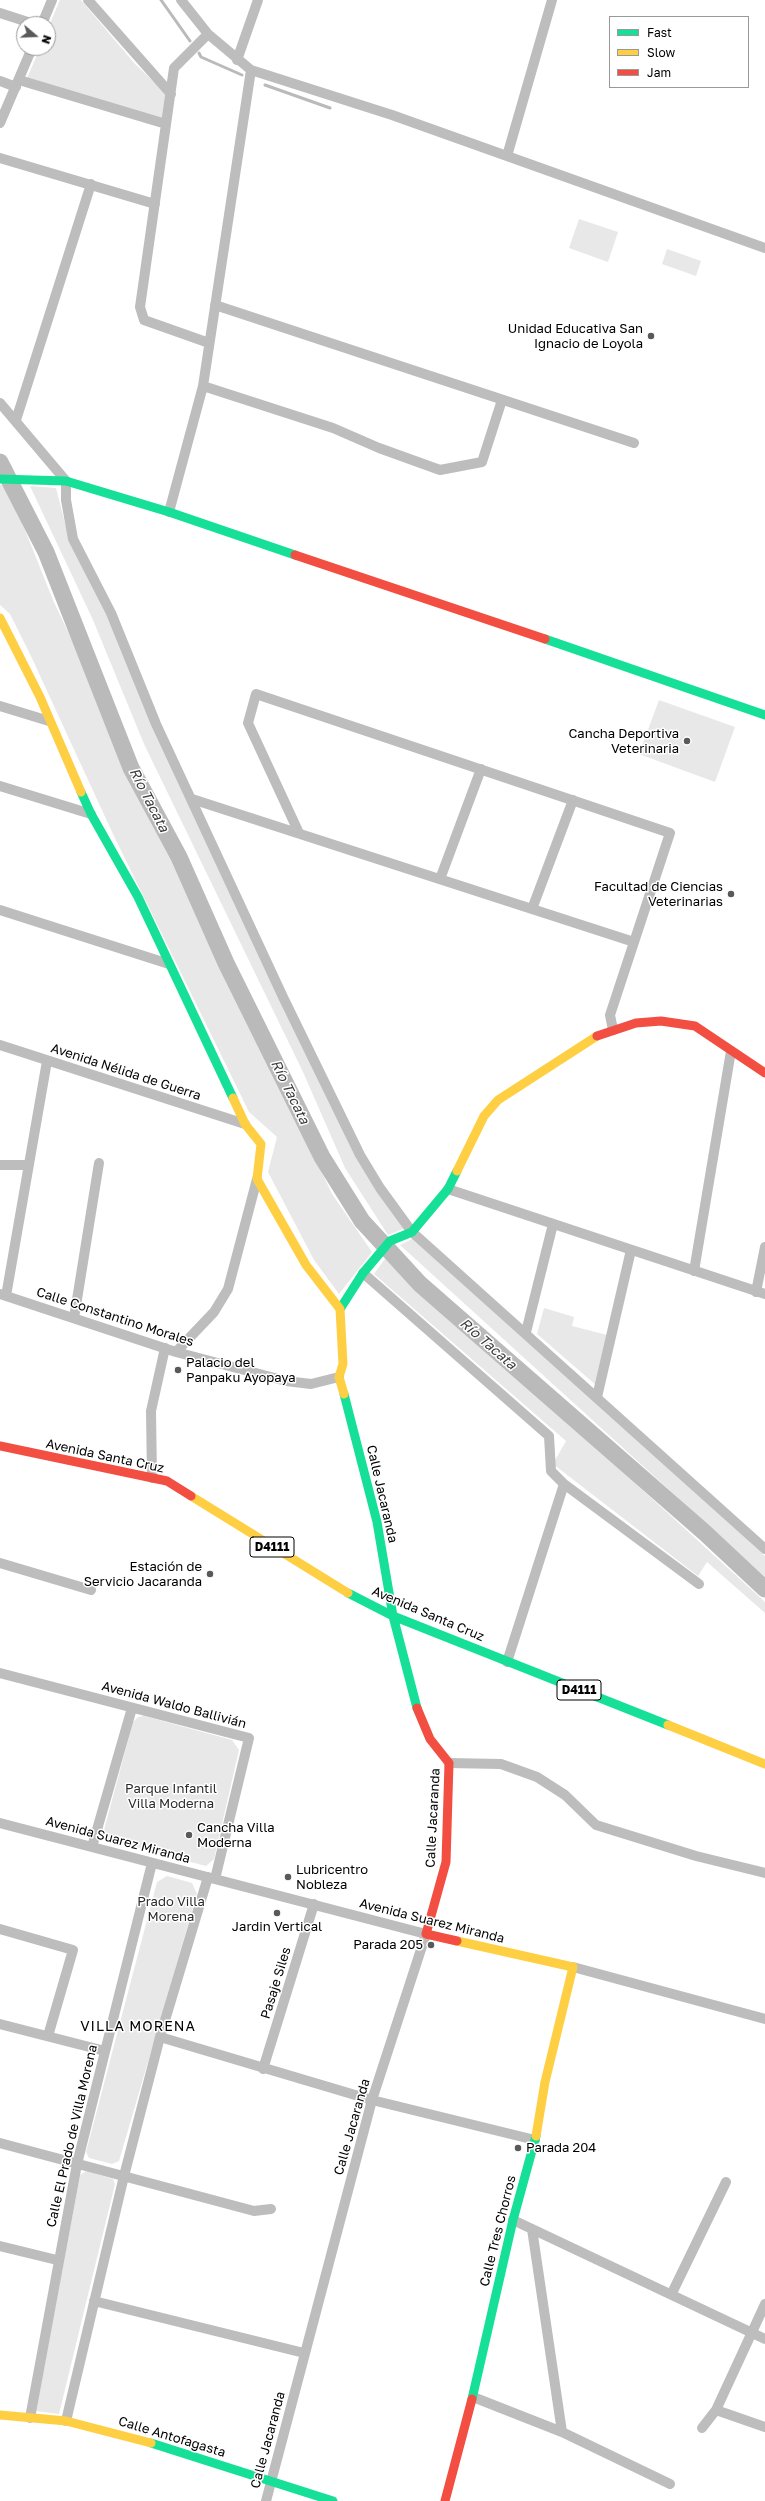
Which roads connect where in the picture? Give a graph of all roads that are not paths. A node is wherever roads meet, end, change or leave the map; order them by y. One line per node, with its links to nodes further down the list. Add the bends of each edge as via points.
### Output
1 (52, 0): 7 (street)
2 (88, 0): 15 (street)
3 (181, 0): 9 (street)
4 (258, 0): 11 (street)
5 (552, 0): 18 (street)
6 (0, 13): 8 (street)
7 (45, 16)
8 (16, 18)
9 (208, 34): 11 (street); 15 (street, via 174,68)
10 (29, 56): 14 (street)
11 (237, 60): 12 (street)
12 (251, 70): 18 (street, via 392,115); 23 (street)
13 (0, 81): 14 (street)
14 (17, 84): 16 (street); 17 (street)
15 (171, 94): 17 (street)
16 (0, 123)
17 (166, 124): 21 (street)
18 (507, 156): 22 (street)
19 (0, 158): 20 (street)
20 (91, 184): 21 (street); 28 (street)
21 (155, 204): 24 (street, via 140,307 144,320)
22 (765, 248)
23 (215, 305): 24 (street); 26 (street)
24 (209, 344): 25 (street)
25 (203, 386): 26 (street, via 333,428 440,470 482,462); 32 (street)
26 (502, 400): 29 (street)
27 (0, 403): 28 (street)
28 (16, 420): 31 (street)
29 (634, 443)
30 (3, 479): 31 (street)
31 (66, 480): 32 (street); 39 (street, via 66,500 73,539 111,613 156,724)
32 (169, 512): 35 (street)
33 (0, 618): 36 (street, via 12,638)
34 (0, 706): 36 (street)
35 (765, 715)
36 (49, 721): 41 (street)
37 (480, 769): 40 (street); 42 (street, via 256,694 248,723); 43 (street)
38 (0, 786): 41 (street)
39 (192, 799): 42 (street); 60 (street, via 279,990 360,1155)
40 (573, 800): 44 (street); 46 (street, via 670,833)
41 (91, 814): 47 (street, via 138,897)
42 (299, 833): 43 (street)
43 (440, 879): 44 (street)
44 (532, 909): 46 (street)
45 (0, 910): 47 (street)
46 (634, 942): 48 (street, via 610,1015)
47 (169, 964): 53 (street)
48 (613, 1030): 50 (street, via 636,1023 661,1020 695,1026); 58 (street, via 596,1036 498,1100 484,1116)
49 (0, 1045): 51 (street, Avenida Nélida de Guerra)
50 (731, 1051): 52 (street); 63 (street)
51 (47, 1061): 53 (street, Avenida Nélida de Guerra); 56 (street)
52 (765, 1073)
53 (245, 1124): 57 (street, via 261,1144)
54 (100, 1163): 68 (street)
55 (0, 1165): 56 (street)
56 (29, 1165): 66 (street)
57 (257, 1178): 67 (street, via 306,1265); 71 (street, via 228,1289 214,1312)
58 (448, 1189): 59 (street); 60 (street)
59 (553, 1224): 62 (street); 69 (street)
60 (412, 1232): 64 (street, via 390,1241); 69 (street)
61 (765, 1247): 65 (street)
62 (631, 1250): 63 (street); 73 (street)
63 (694, 1271): 65 (street)
64 (363, 1273): 67 (street); 76 (street, via 549,1436 551,1471)
65 (761, 1293)
66 (3, 1295): 68 (street, Calle Constantino Morales)
67 (340, 1310): 72 (street, Calle Jacaranda, via 343,1364)
68 (74, 1318): 70 (street, Calle Constantino Morales)
69 (526, 1332): 73 (street)
70 (165, 1348): 71 (street, Calle Constantino Morales); 75 (street, via 151,1411)
71 (176, 1352): 72 (street, Calle Constantino Morales, via 286,1381 311,1384)
72 (339, 1378): 81 (street, Calle Jacaranda, via 377,1522)
73 (597, 1397): 77 (street)
74 (0, 1446): 75 (street, Avenida Santa Cruz / D4111)
75 (152, 1478): 81 (street, Avenida Santa Cruz / D4111, via 166,1481 332,1584)
76 (564, 1484): 79 (street); 82 (street)
77 (765, 1549)
78 (0, 1563): 80 (street)
79 (699, 1584)
80 (91, 1590)
81 (393, 1616): 82 (street, Avenida Santa Cruz / D4111); 85 (street, Calle Jacaranda, via 418,1712 430,1739)
82 (507, 1662): 86 (street, Avenida Santa Cruz / D4111)
83 (0, 1673): 84 (street, Avenida Waldo Ballivián)
84 (132, 1708): 88 (street); 91 (street, Avenida Waldo Ballivián, via 249,1738)
85 (449, 1763): 90 (street, via 501,1764 537,1777 565,1795 596,1825 696,1856); 94 (street, Calle Jacaranda, via 446,1862)
86 (765, 1764)
87 (0, 1823): 88 (street, Avenida Suarez Miranda)
88 (92, 1846): 89 (street, Avenida Suarez Miranda)
89 (152, 1863): 91 (street, Avenida Suarez Miranda); 100 (street, Calle El Prado de Villa Morena)
90 (765, 1873)
91 (212, 1878): 92 (street, Avenida Suarez Miranda); 99 (street)
92 (314, 1904): 94 (street, Avenida Suarez Miranda); 101 (street, Pasaje Siles)
93 (0, 1929): 98 (street, via 73,1950)
94 (426, 1934): 95 (street, Avenida Suarez Miranda); 102 (street, Calle Jacaranda)
95 (573, 1967): 96 (street, Avenida Suarez Miranda); 103 (street, Calle Tres Chorros, via 545,2082)
96 (765, 2019)
97 (0, 2024): 98 (street)
98 (48, 2036): 100 (street)
99 (160, 2038): 101 (street); 106 (street)
100 (105, 2051): 105 (street, Calle El Prado de Villa Morena)
101 (263, 2069): 102 (street)
102 (372, 2100): 103 (street); 118 (street, Calle Jacaranda)
103 (535, 2140): 109 (street, Calle Tres Chorros)
104 (0, 2143): 105 (street)
105 (77, 2164): 106 (street); 112 (street, Calle El Prado de Villa Morena)
106 (124, 2176): 108 (street, via 254,2211); 114 (street)
107 (726, 2182): 113 (street)
108 (271, 2209)
109 (512, 2220): 110 (street); 119 (street, Calle Tres Chorros)
110 (532, 2229): 113 (street); 126 (street)
111 (0, 2246): 112 (street)
112 (57, 2260): 122 (street, Calle El Prado de Villa Morena)
113 (672, 2293): 116 (street)
114 (94, 2301): 118 (street); 123 (street)
115 (765, 2304): 116 (street)
116 (752, 2334): 117 (street); 120 (street)
117 (765, 2339)
118 (304, 2353): 127 (street, Calle Jacaranda)
119 (473, 2397): 126 (street); 131 (street, Calle Tres Chorros)
120 (716, 2410): 124 (street); 125 (street)
121 (0, 2415): 122 (street, Calle Antofagasta)
122 (30, 2418): 123 (street, Calle Antofagasta)
123 (66, 2421): 127 (street, Calle Antofagasta, via 123,2434)
124 (765, 2427)
125 (702, 2428)
126 (562, 2432): 128 (street)
127 (271, 2482): 129 (street, Calle Jacaranda); 130 (street, Calle Antofagasta)
128 (670, 2484)
129 (266, 2501)
130 (333, 2501)
131 (445, 2501)

